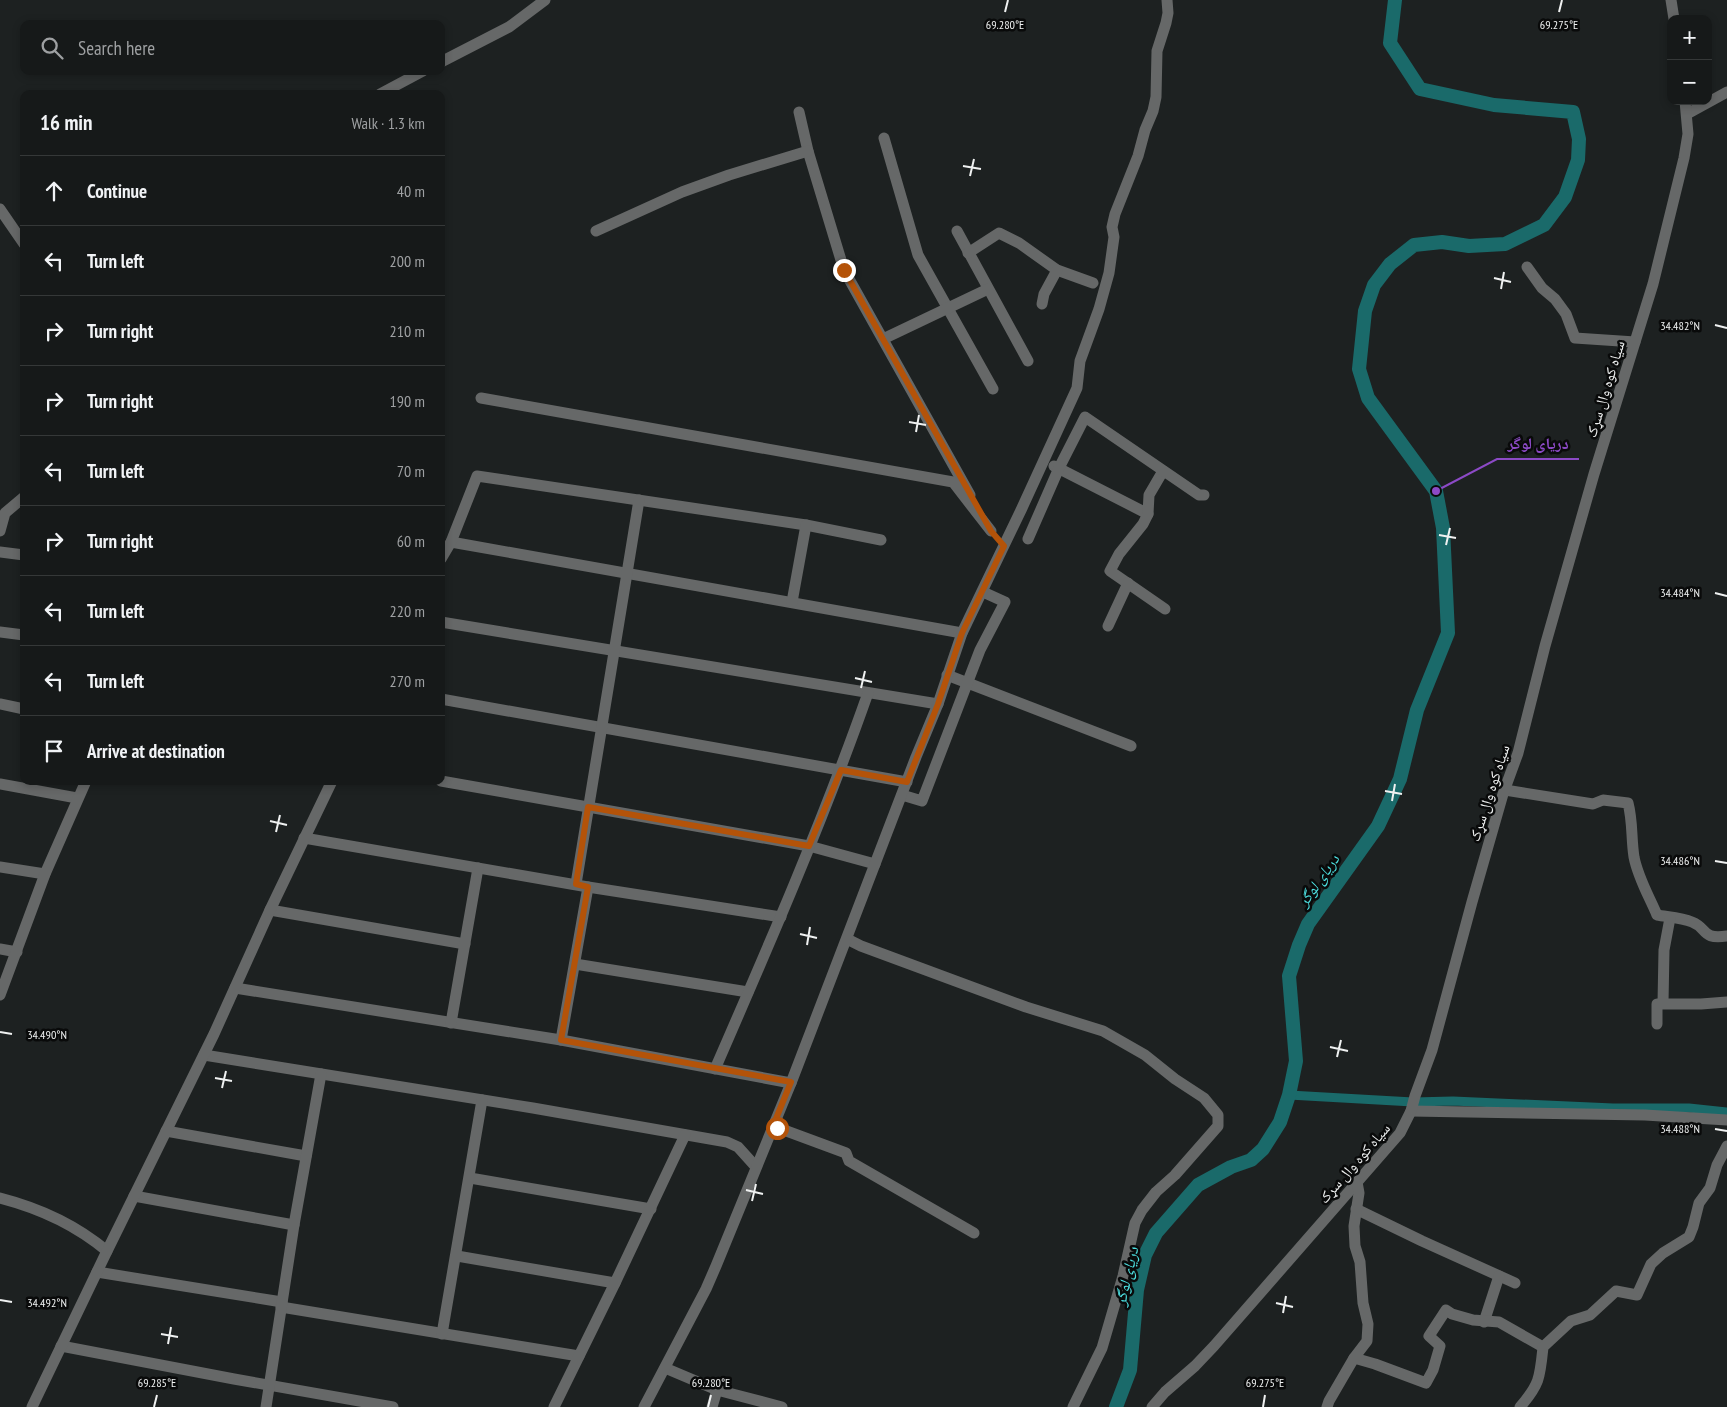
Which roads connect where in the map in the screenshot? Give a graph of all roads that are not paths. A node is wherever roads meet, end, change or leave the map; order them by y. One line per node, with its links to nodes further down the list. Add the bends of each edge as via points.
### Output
1 (545, 0): 5 (street, via 510,27)
2 (1167, 0): 30 (street, via 1168,13 1157,51 1153,111 1115,214 1109,273 1080,361 1077,388)
3 (1672, 0): 4 (street)
4 (1674, 15)
5 (445, 60)
6 (416, 75): 7 (street)
7 (388, 90)
8 (1727, 92): 11 (street)
9 (1686, 105): 11 (street, سیاه کوه وال سړک)
10 (799, 112): 13 (street)
11 (1687, 114): 26 (street, سیاه کوه وال سړک, via 1684,158)
12 (884, 138): 24 (street, via 918,255)
13 (808, 151): 15 (street, via 682,192); 25 (street, via 844,270)
14 (0, 209): 17 (street)
15 (596, 231)
16 (957, 231): 18 (street)
17 (20, 238)
18 (968, 253): 20 (street, via 999,233); 22 (street)
19 (1527, 267): 26 (street, via 1566,314 1575,338)
20 (1057, 270): 21 (street); 23 (street)
21 (1093, 283)
22 (988, 289): 24 (street); 27 (street)
23 (1042, 304)
24 (948, 308): 25 (street); 28 (street)
25 (883, 339): 41 (street)
26 (1635, 342): 75 (street, سیاه کوه وال سړک, via 1594,474)
27 (1028, 361)
28 (993, 390)
29 (481, 398): 41 (street, via 953,482)
30 (1043, 461): 31 (street); 45 (street)
31 (1059, 468): 32 (street, via 1085,417); 38 (street); 42 (street)
32 (1163, 471): 33 (street, via 1199,495); 38 (street, via 1149,495)
33 (1204, 495)
34 (20, 500): 37 (street)
35 (639, 500): 39 (street); 44 (street, via 477,476); 49 (street)
36 (0, 502): 37 (street)
37 (5, 513): 40 (street)
38 (1148, 514): 50 (street, via 1110,571)
39 (806, 525): 43 (street); 52 (street)
40 (0, 531)
41 (991, 531): 45 (street)
42 (1028, 539)
43 (881, 540)
44 (451, 542): 47 (street); 49 (street)
45 (1004, 546): 51 (street)
46 (0, 552): 48 (street)
47 (445, 552)
48 (20, 554)
49 (626, 573): 52 (street); 59 (street)
50 (1128, 584): 53 (street); 55 (street)
51 (983, 592): 57 (street); 61 (street, via 1005,602)
52 (792, 602): 57 (street)
53 (1165, 609)
54 (445, 623): 59 (street)
55 (1108, 626)
56 (0, 632): 58 (street)
57 (962, 633): 60 (street)
58 (20, 634)
59 (614, 651): 62 (street); 67 (street)
60 (947, 675): 61 (street); 65 (street)
61 (966, 682): 68 (street); 76 (street, via 922,801)
62 (868, 693): 65 (street); 69 (street)
63 (445, 700): 67 (street)
64 (0, 704): 66 (street)
65 (938, 704): 71 (street)
66 (20, 708)
67 (602, 728): 69 (street); 78 (street)
68 (1131, 746)
69 (841, 770): 71 (street); 80 (street)
70 (445, 782): 78 (street)
71 (907, 782): 76 (street)
72 (0, 784): 77 (street)
73 (84, 785): 77 (street)
74 (330, 785): 79 (street)
75 (1505, 790): 89 (street, via 1594,804 1603,800 1628,803 1634,857 1641,882 1657,915); 109 (street, سیاه کوه وال سړک, via 1432,1050)
76 (902, 795): 81 (street)
77 (77, 798): 84 (street)
78 (588, 807): 80 (street); 85 (street)
79 (304, 838): 83 (street); 87 (street)
80 (809, 846): 81 (street); 88 (street)
81 (875, 864): 91 (street)
82 (0, 867): 84 (street)
83 (478, 868): 85 (street); 92 (street)
84 (45, 874): 94 (street)
85 (576, 884): 86 (street)
86 (588, 887): 88 (street); 95 (street)
87 (270, 910): 92 (street); 96 (street)
88 (781, 918): 97 (street)
89 (1670, 918): 90 (street, via 1694,922 1706,934 1717,938); 100 (street, via 1664,950)
90 (1727, 936)
91 (853, 942): 107 (street); 148 (street, via 1026,1007 1103,1031 1145,1055 1204,1098 1218,1115 1218,1126 1156,1192 1135,1223 1102,1348)
92 (465, 944): 101 (street)
93 (0, 949): 94 (street)
94 (17, 952): 98 (street)
95 (575, 964): 97 (street); 103 (street)
96 (235, 988): 101 (street); 104 (street)
97 (748, 992): 105 (street)
98 (0, 995)
99 (1727, 1002): 100 (street)
100 (1663, 1004): 102 (street, via 1657,1004)
101 (451, 1023): 103 (street)
102 (1657, 1024)
103 (561, 1040): 105 (street)
104 (204, 1054): 106 (street); 112 (street)
105 (715, 1069): 107 (street)
106 (321, 1074): 108 (street); 115 (street)
107 (791, 1082): 111 (street)
108 (482, 1100): 113 (street); 117 (street)
109 (1413, 1105): 110 (street); 118 (street, سیاه کوه وال سړک, via 1400,1133)
110 (1727, 1120)
111 (775, 1127): 116 (street); 124 (street, via 846,1154 849,1161)
112 (166, 1131): 115 (street); 119 (street)
113 (685, 1135): 116 (street, via 727,1142 738,1147); 121 (street)
114 (1727, 1146): 135 (street, via 1717,1164 1710,1188 1699,1203 1689,1237 1651,1264 1637,1295 1616,1291 1590,1315 1571,1321)
115 (306, 1156): 123 (street)
116 (756, 1167): 138 (street, via 706,1289)
117 (470, 1178): 121 (street); 126 (street)
118 (1357, 1182): 122 (street); 149 (street, سیاه کوه وال سړک, via 1214,1346)
119 (134, 1196): 123 (street); 125 (street)
120 (0, 1198): 125 (street, via 62,1221 87,1234)
121 (651, 1209): 129 (street)
122 (1356, 1209): 128 (street); 137 (street, via 1355,1246 1368,1324 1367,1341)
123 (294, 1225): 131 (street)
124 (974, 1233)
125 (107, 1251): 127 (street)
126 (456, 1256): 129 (street); 133 (street)
127 (97, 1272): 131 (street); 134 (street)
128 (1500, 1276): 130 (street); 132 (street)
129 (615, 1283): 136 (street)
130 (1515, 1283)
131 (282, 1304): 133 (street); 139 (street)
132 (1484, 1322): 135 (street, via 1499,1322); 137 (street, via 1446,1310 1429,1336 1440,1346 1426,1383)
133 (442, 1334): 136 (street)
134 (61, 1346): 139 (street); 141 (street)
135 (1543, 1348): 151 (street, via 1540,1377)
136 (579, 1356): 144 (street)
137 (1354, 1358): 150 (street)
138 (665, 1368): 140 (street); 145 (street)
139 (269, 1385): 142 (street); 143 (street)
140 (717, 1390): 146 (street); 147 (street)
141 (32, 1407)
142 (266, 1407)
143 (393, 1407)
144 (554, 1407)
145 (644, 1407)
146 (712, 1407)
147 (782, 1407)
148 (1073, 1407)
149 (1152, 1407)
150 (1328, 1407)
151 (1520, 1407)

